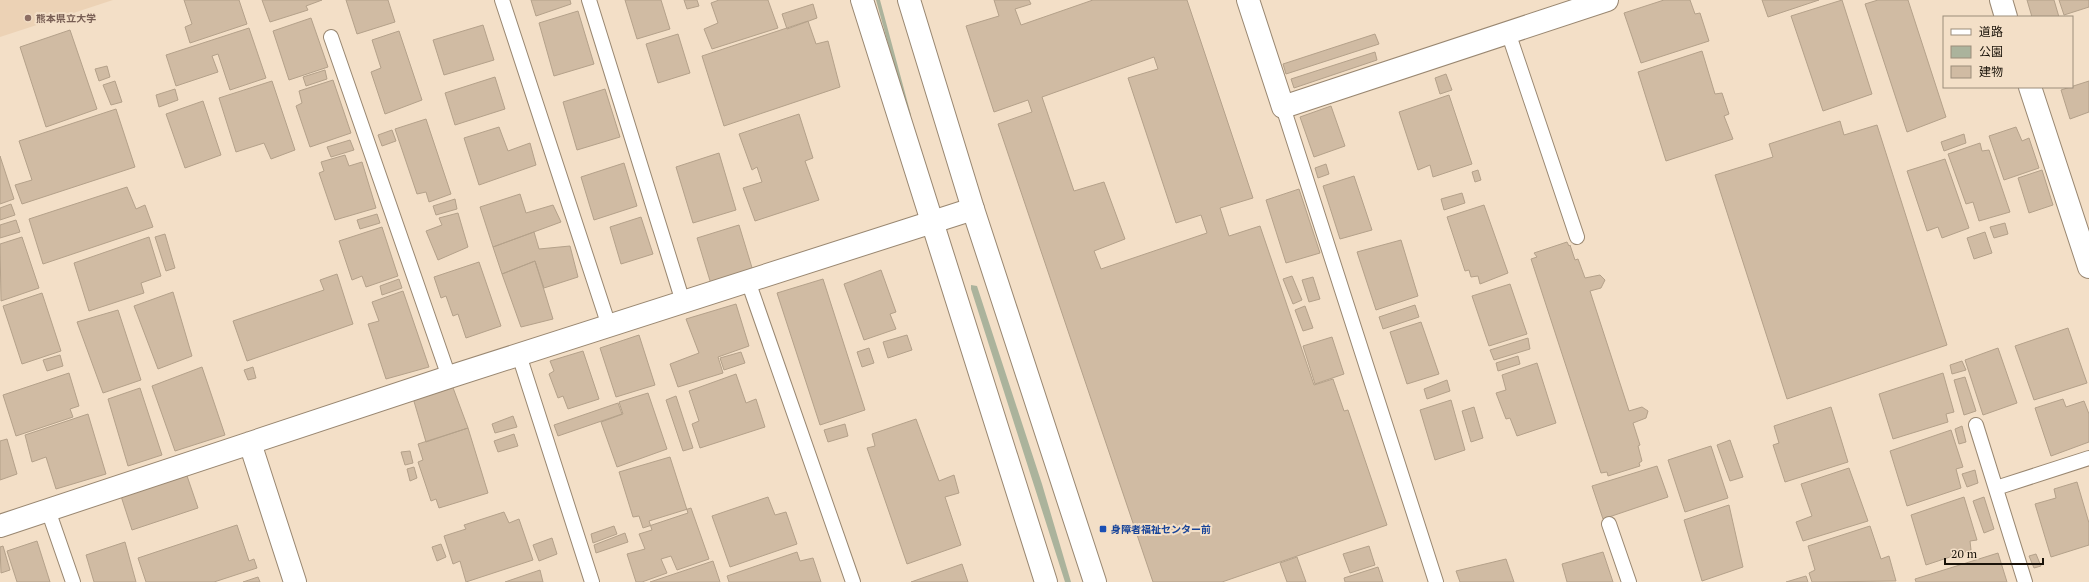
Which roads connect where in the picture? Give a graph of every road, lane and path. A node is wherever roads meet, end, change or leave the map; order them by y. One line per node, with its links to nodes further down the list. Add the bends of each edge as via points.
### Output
1 (502, 0): 19 (lane)
2 (589, 0): 18 (lane)
3 (862, 0): 14 (street)
4 (909, 0): 13 (street)
5 (1248, 0): 12 (street)
6 (1607, 0): 9 (street)
7 (2001, 0): 8 (street)
8 (2006, 16)
9 (1508, 32): 12 (street); 15 (lane)
10 (331, 37): 21 (lane)
11 (2030, 88): 16 (street)
12 (1283, 107): 35 (lane)
13 (973, 209): 14 (street); 34 (street)
14 (932, 223): 17 (street); 33 (street)
15 (1577, 237)
16 (2089, 267)
17 (748, 281): 18 (street); 32 (lane)
18 (683, 302): 19 (street)
19 (609, 326): 20 (street)
20 (519, 355): 21 (street); 31 (lane)
21 (449, 377): 23 (street)
22 (1976, 425): 25 (lane)
23 (250, 444): 26 (street); 30 (street)
24 (2089, 458): 25 (lane)
25 (1996, 488): 37 (lane)
26 (48, 510): 28 (street); 29 (lane)
27 (1609, 524): 36 (lane)
28 (0, 526)
29 (73, 582)
30 (295, 582)
31 (592, 582)
32 (853, 582)
33 (1046, 582)
34 (1095, 582)
35 (1436, 582)
36 (1630, 582)
37 (2025, 582)

